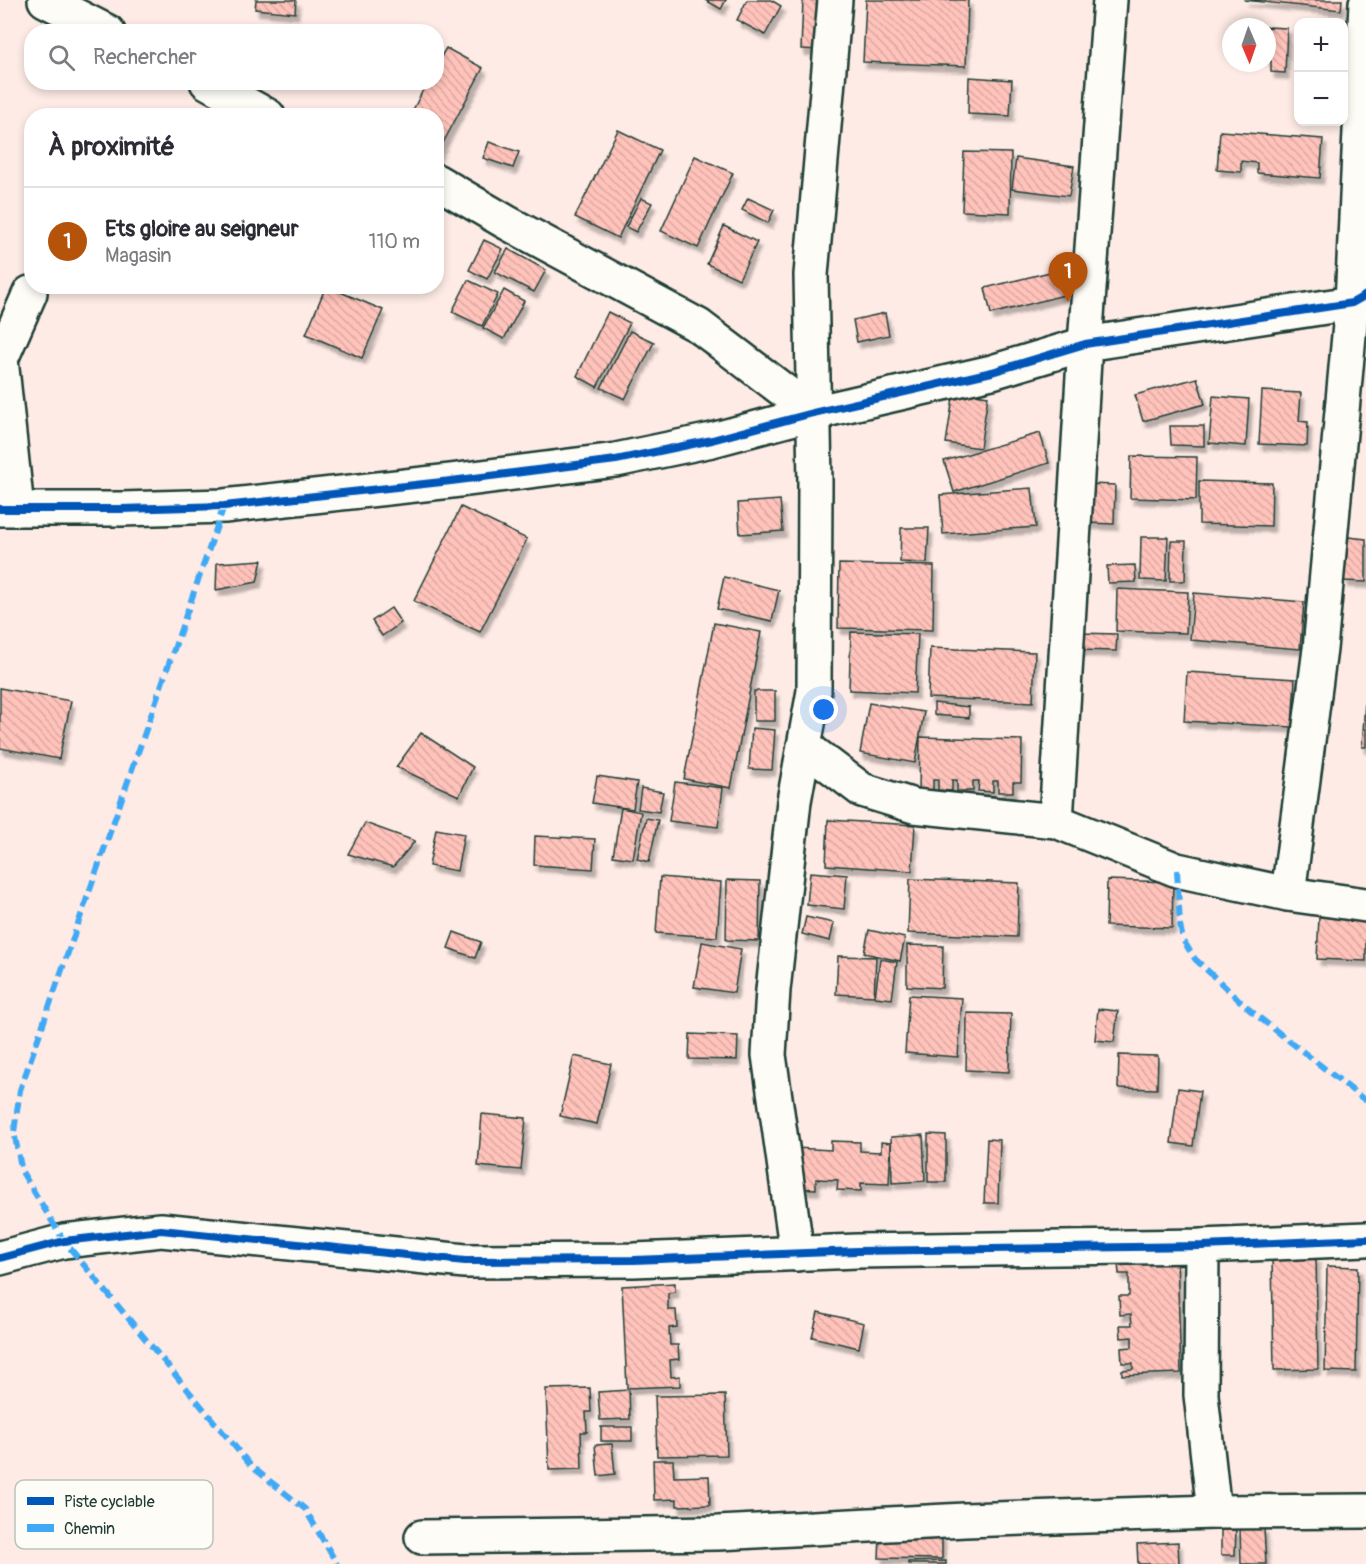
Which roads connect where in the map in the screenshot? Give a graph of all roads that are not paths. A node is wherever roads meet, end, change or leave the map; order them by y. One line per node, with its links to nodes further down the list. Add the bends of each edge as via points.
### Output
1 (45, 0): 5 (street)
2 (836, 0): 12 (street, via 811,275)
3 (1110, 0): 11 (street)
4 (1366, 3): 10 (street)
5 (92, 24)
6 (221, 90): 7 (street)
7 (254, 108)
8 (444, 186): 12 (street, via 699,326)
9 (30, 294): 13 (street, via 1,359)
10 (1359, 299): 11 (street); 16 (street)
11 (1085, 344): 12 (street, via 992,372); 15 (street)
12 (813, 413): 13 (street, via 616,460 451,482 224,506); 14 (street, via 814,691)
13 (8, 509)
14 (804, 746): 15 (street, via 862,790 914,806); 20 (street, via 794,801 769,1055)
15 (1056, 821): 16 (street, via 1177,870)
16 (1288, 894): 17 (street)
17 (1366, 905)
18 (1366, 1239): 19 (street)
19 (1202, 1246): 20 (street); 23 (street, via 1201,1395)
20 (797, 1254): 21 (street, via 465,1261 161,1230 64,1241)
21 (0, 1258)
22 (1366, 1511): 23 (street)
23 (1214, 1512): 24 (street, via 718,1533)
24 (422, 1537)

